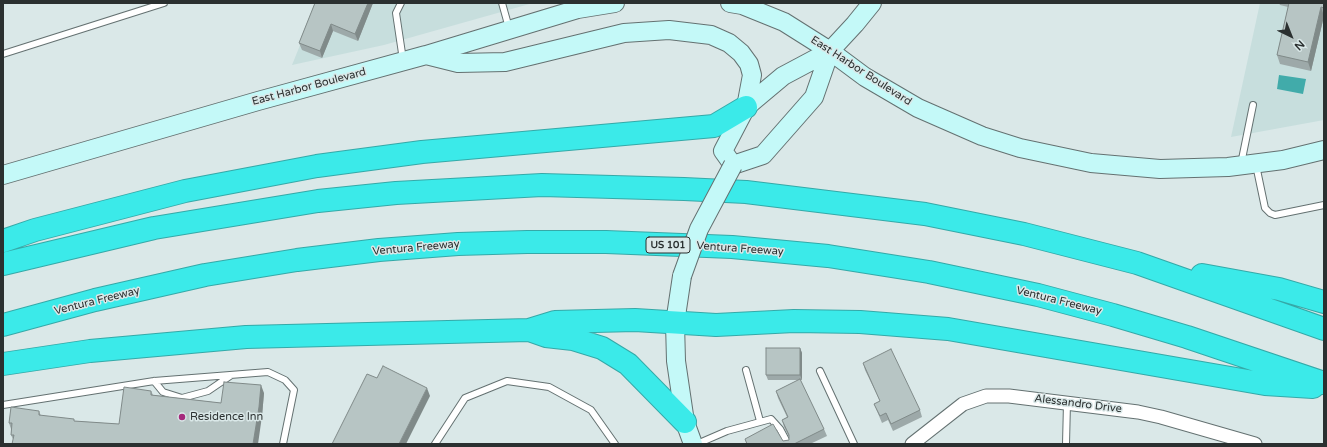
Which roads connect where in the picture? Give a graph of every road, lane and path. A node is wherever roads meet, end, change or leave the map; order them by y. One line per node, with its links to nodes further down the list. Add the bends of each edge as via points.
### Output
1 (164, 3): 9 (lane)
2 (401, 3): 11 (lane, via 396,13)
3 (502, 3): 7 (lane)
4 (615, 3): 7 (main road, East Harbor Boulevard, via 578,9)
5 (730, 3): 8 (main road, East Harbor Boulevard, via 742,5 784,22)
6 (872, 3): 8 (main road)
7 (510, 30): 10 (main road, East Harbor Boulevard)
8 (830, 51): 13 (main road, via 784,76); 15 (main road, East Harbor Boulevard, via 918,108 982,136 1020,148 1127,167 1194,169); 16 (main road, via 814,97 762,155)
9 (3, 54)
10 (426, 55): 11 (main road, East Harbor Boulevard); 13 (main road, via 458,63 505,62 624,33 669,30 711,35 741,52 749,64 752,75)
11 (403, 61): 17 (main road, East Harbor Boulevard)
12 (1253, 105): 15 (lane)
13 (746, 107): 16 (main road, via 723,150); 19 (highway, via 714,126 422,152 318,166 185,191 35,230)
14 (1324, 150): 15 (main road, East Harbor Boulevard)
15 (1248, 165): 18 (lane, via 1265,208 1275,215)
16 (733, 166): 23 (main road, bridge, via 699,228 679,288)
17 (3, 175)
18 (1324, 205)
19 (3, 241)
20 (1137, 263): 21 (highway, via 1024,234 924,214 746,192 542,185 396,193 318,201 154,228); 22 (highway, via 1279,289); 25 (highway)
21 (3, 264)
22 (1324, 302)
23 (675, 323): 26 (highway, via 635,320 555,322); 33 (highway, via 716,325 794,321 860,322 948,329 1265,384); 37 (main road, via 676,360)
24 (3, 325): 32 (highway, Ventura Freeway / US 101, via 95,300 205,275 379,250 527,242 732,247 828,256 929,272 1038,295 1113,314)
25 (1324, 329)
26 (529, 330): 27 (highway, via 199,339); 37 (highway, via 602,348 628,364)
27 (3, 364)
28 (746, 370): 36 (lane)
29 (820, 371): 44 (lane)
30 (231, 375): 31 (lane); 31 (lane, via 208,391 182,398 163,392); 38 (lane, via 268,372 285,380 294,390)
31 (154, 381): 35 (lane)
32 (1324, 383)
33 (1324, 388)
34 (1067, 403): 45 (street, Alessandro Drive, via 986,396 963,404); 46 (lane); 47 (street, Alessandro Drive, via 1161,416)
35 (3, 405)
36 (760, 421): 42 (lane); 43 (lane, via 776,422)
37 (685, 422): 41 (main road)
38 (283, 444)
39 (435, 444): 40 (lane, via 464,398 507,381 549,387 591,410)
40 (615, 444)
41 (693, 444)
42 (697, 444)
43 (788, 444)
44 (854, 444)
45 (912, 444)
46 (1066, 444)
47 (1255, 444)

